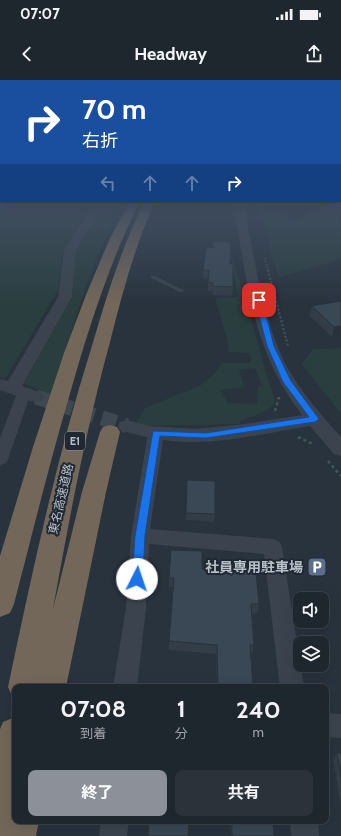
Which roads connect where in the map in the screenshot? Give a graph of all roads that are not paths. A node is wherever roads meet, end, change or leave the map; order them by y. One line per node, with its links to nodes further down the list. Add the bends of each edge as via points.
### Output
1 (80, 234): 7 (street, via 70,250 65,297)
2 (118, 234): 14 (highway, E1, via 87,311 32,488)
3 (137, 234): 15 (highway, 東名高速道路 / E1, via 124,266 90,378 55,522)
4 (245, 234): 8 (street, via 270,346 287,382)
5 (153, 277): 6 (lane)
6 (182, 291)
7 (18, 390): 12 (street)
8 (315, 419): 10 (street, via 206,435); 11 (street)
9 (119, 429): 10 (street); 16 (highway, via 94,492)
10 (156, 433): 13 (street)
11 (341, 449)
12 (0, 458)
13 (140, 536): 17 (street, via 136,608); 18 (street, via 273,547)
14 (0, 604)
15 (25, 684)
16 (51, 684)
17 (125, 684)
18 (292, 684)
19 (329, 725): 20 (street)
20 (341, 726)
21 (12, 752): 22 (highway)
22 (0, 824)
23 (19, 824): 26 (highway)
24 (114, 824): 27 (street)
25 (304, 824): 28 (street)
26 (17, 836)
27 (112, 836)
28 (305, 836)

